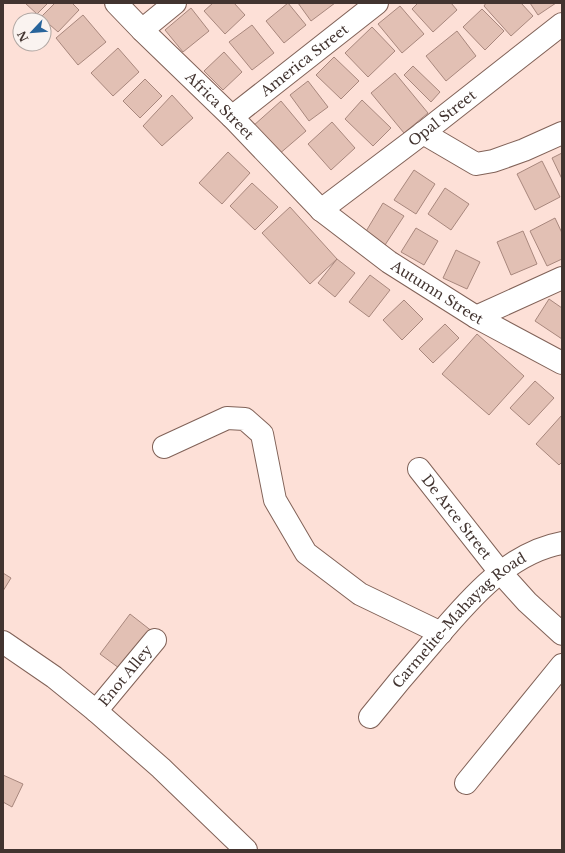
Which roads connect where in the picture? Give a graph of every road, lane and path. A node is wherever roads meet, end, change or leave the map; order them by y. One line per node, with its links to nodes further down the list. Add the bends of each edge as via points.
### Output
1 (116, 3): 5 (street, Africa Street)
2 (175, 3): 5 (street)
3 (377, 3): 6 (street, America Street)
4 (562, 24): 7 (street, Opal Street)
5 (142, 30): 6 (street, Africa Street)
6 (232, 117): 9 (street, Africa Street)
7 (423, 133): 8 (street, via 476,164 524,150); 9 (street, Opal Street)
8 (562, 133)
9 (321, 210): 11 (street, Autumn Street, via 389,262)
10 (562, 278): 11 (street)
11 (476, 317): 12 (street, Autumn Street)
12 (562, 363)
13 (164, 447): 17 (street, via 227,418 245,419 262,434 275,500 306,553 360,594)
14 (419, 469): 16 (street, De Arce Street)
15 (562, 543): 16 (street, Carmelite-Mahayag Road, via 533,552)
16 (500, 572): 17 (street, Carmelite-Mahayag Road); 18 (street, De Arce Street, via 527,602)
17 (441, 633): 23 (street, Carmelite-Mahayag Road)
18 (562, 634)
19 (155, 640): 22 (street, Enot Alley)
20 (3, 642): 22 (street, via 54,676)
21 (562, 665): 24 (street)
22 (96, 711): 25 (street, via 161,768)
23 (370, 717)
24 (466, 783)
25 (246, 850)

